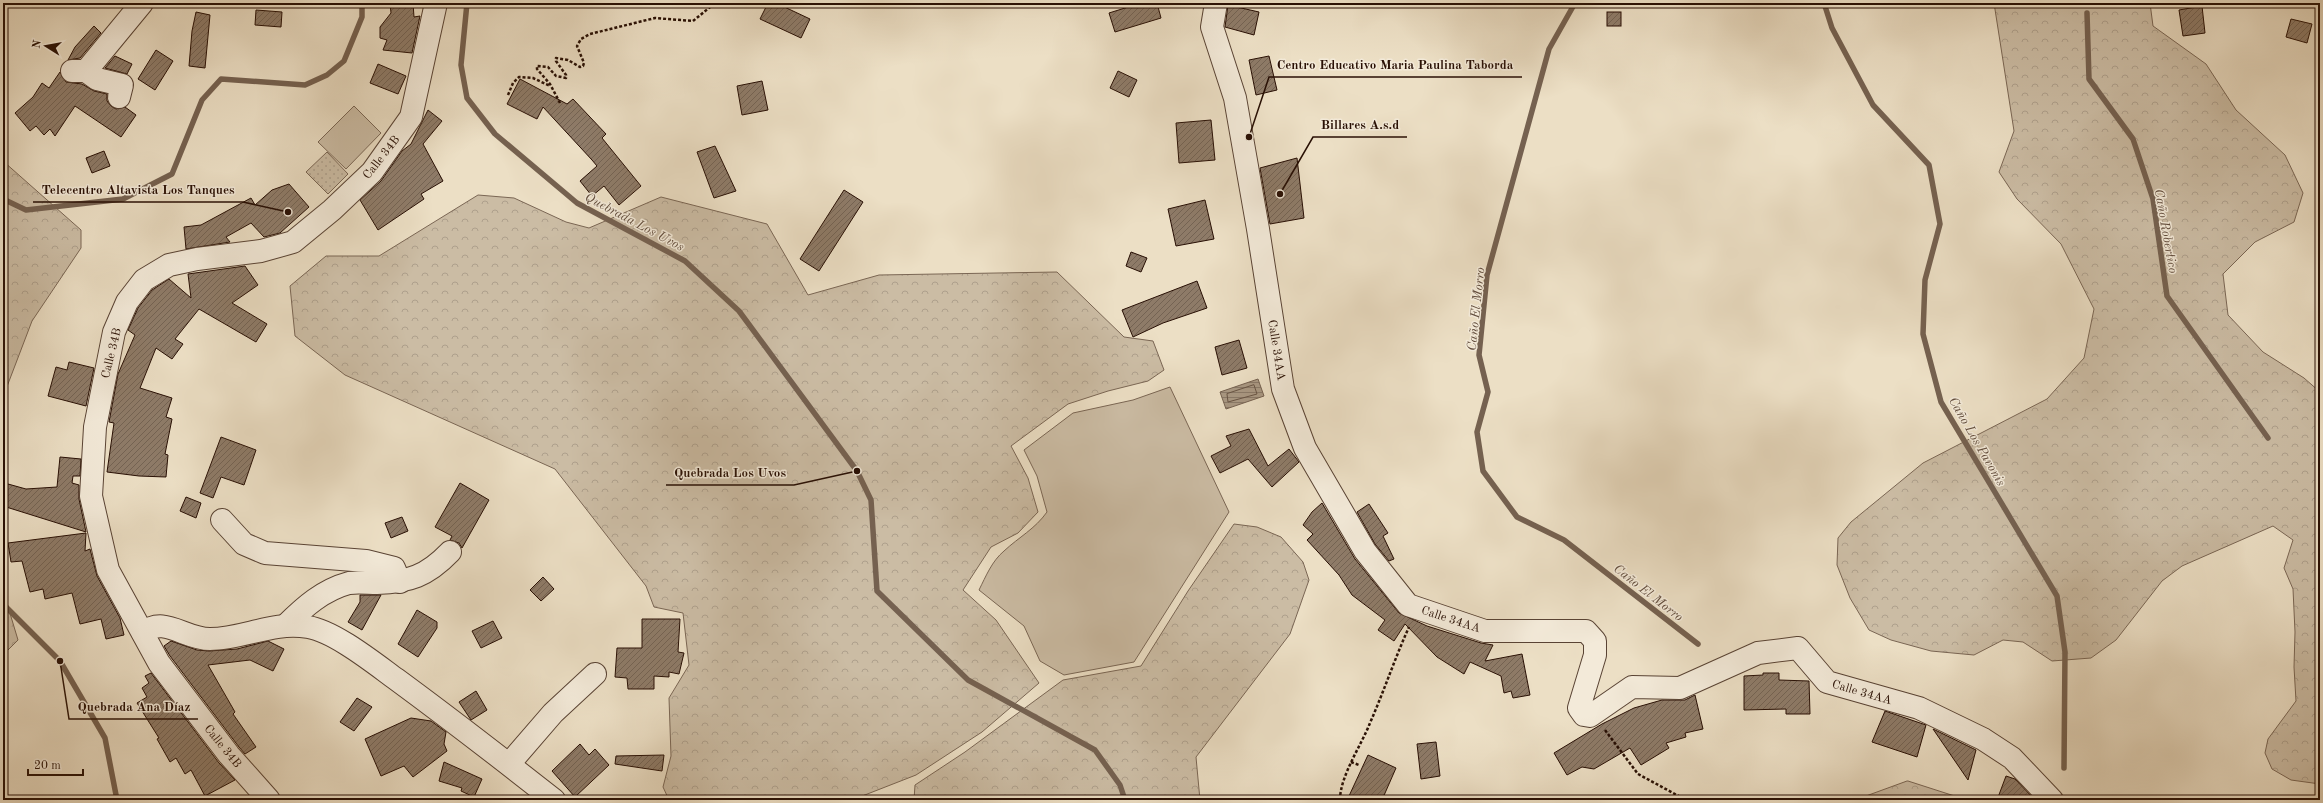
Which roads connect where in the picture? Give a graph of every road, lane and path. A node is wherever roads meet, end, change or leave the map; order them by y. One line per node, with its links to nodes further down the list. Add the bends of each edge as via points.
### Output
1 (142, 3): 7 (street, via 79,71 97,79 122,85)
2 (436, 3): 14 (street, Calle 34B, via 411,117 372,172 293,242 261,251 169,265 144,280 127,302 114,332 95,427 92,496 108,570)
3 (715, 3): 5 (path, via 693,22 655,18 590,34 581,39 577,46 583,66 556,58 566,78 556,76 548,67 537,66)
4 (1216, 3): 12 (street, Calle 34AA, via 1212,27 1235,98 1283,389 1305,448 1365,551 1408,605)
5 (550, 86): 6 (path, via 533,78 519,77); 8 (path)
6 (508, 95)
7 (119, 97)
8 (560, 103)
9 (222, 520): 11 (street, via 244,544 265,553 366,561 394,568)
10 (450, 552): 11 (street, via 438,565 416,578)
11 (400, 582): 13 (street, via 349,583 310,601)
12 (1417, 608): 16 (street, Calle 34AA, via 1485,631 1586,631 1595,642 1595,655 1579,708 1584,715); 17 (path, via 1370,725)
13 (286, 625): 14 (street, via 219,639 198,638 160,625 148,628); 18 (street, via 319,629 366,658)
14 (142, 633): 20 (street, Calle 34B, via 159,662 220,743)
15 (595, 674): 18 (street, via 553,713)
16 (1594, 715): 23 (path, via 1638,774); 24 (street, Calle 34AA, via 1632,687 1680,688 1758,653 1798,648 1827,682 1919,708 1983,739 2012,758)
17 (1352, 762): 19 (path); 22 (path, via 1340,793)
18 (509, 764): 21 (street)
19 (1359, 765)
20 (269, 800)
21 (554, 800)
22 (1340, 800)
23 (1686, 800)
24 (2052, 800)

